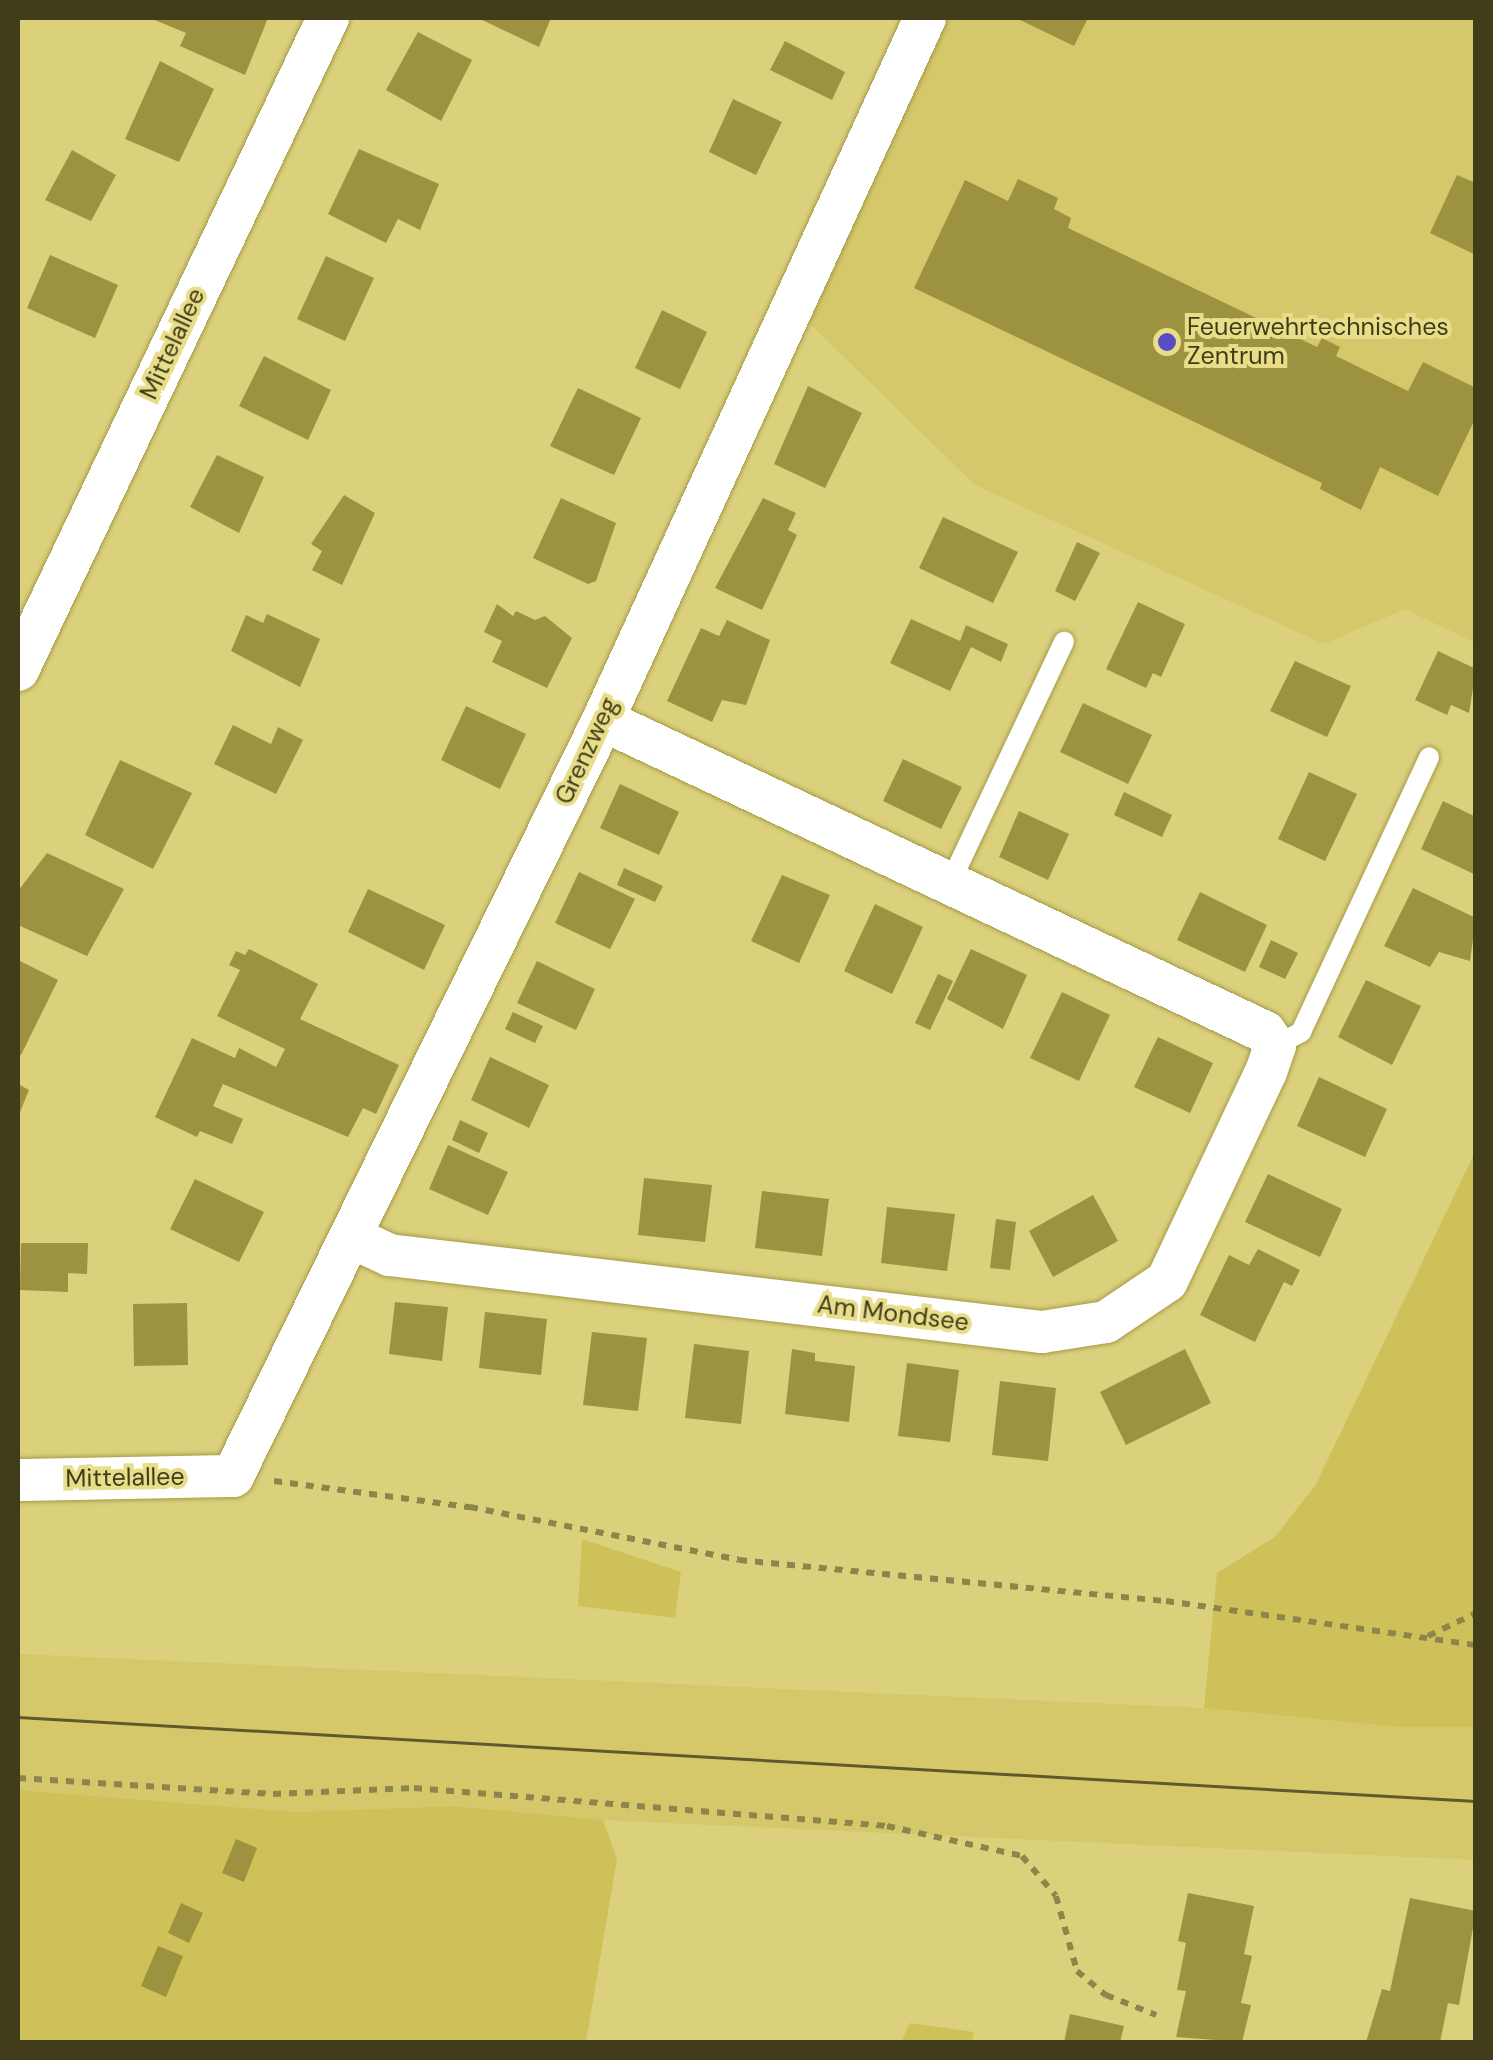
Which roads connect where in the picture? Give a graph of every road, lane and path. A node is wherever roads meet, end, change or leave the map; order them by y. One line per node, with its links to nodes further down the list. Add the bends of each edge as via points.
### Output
1 (328, 18): 4 (street, Mittelallee)
2 (926, 18): 5 (street, Grenzweg)
3 (1064, 642): 7 (lane)
4 (18, 670)
5 (602, 720): 7 (street); 9 (street, Grenzweg)
6 (1430, 757): 8 (lane, Am Mondsee, via 1301,1032)
7 (950, 883): 8 (street, via 1265,1032)
8 (1275, 1046): 9 (street, Am Mondsee, via 1167,1281 1141,1304 1078,1330 1042,1332 390,1254)
9 (353, 1238): 10 (street, Grenzweg)
10 (233, 1476): 11 (street, Mittelallee); 13 (path, via 470,1506 739,1560 1166,1601)
11 (18, 1480)
12 (1476, 1613): 13 (path)
13 (1427, 1636): 14 (path)
14 (1476, 1645)
15 (18, 1778): 16 (path, via 273,1794 414,1788 887,1826 1022,1856 1056,1896 1077,1971 1106,1995)
16 (1156, 2015)

